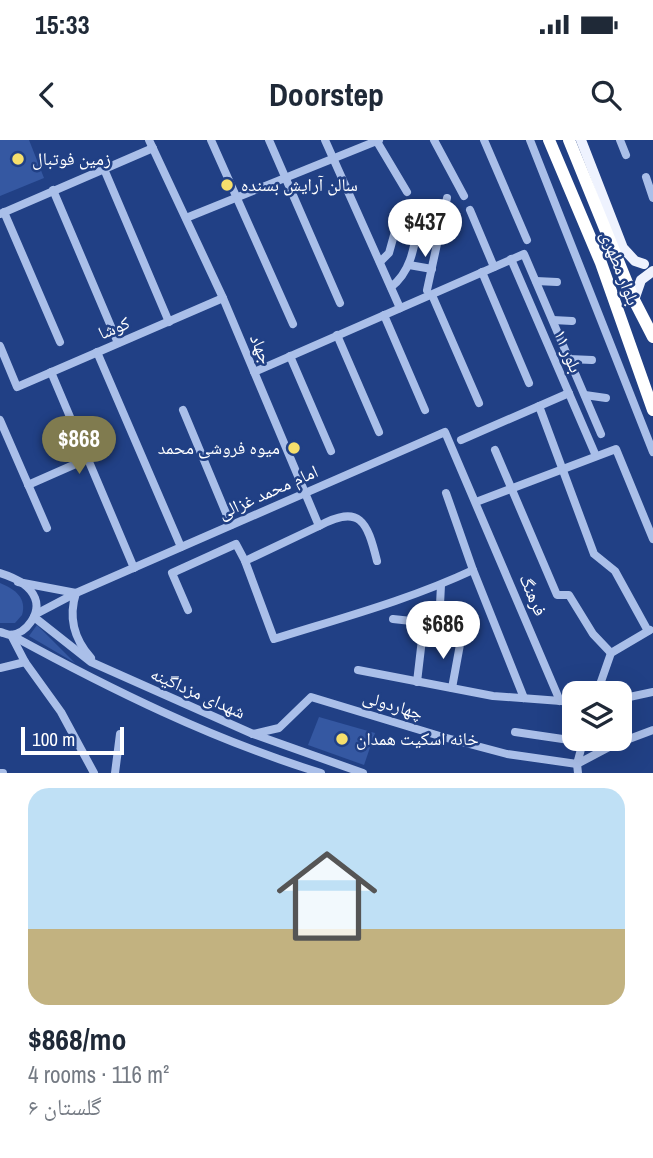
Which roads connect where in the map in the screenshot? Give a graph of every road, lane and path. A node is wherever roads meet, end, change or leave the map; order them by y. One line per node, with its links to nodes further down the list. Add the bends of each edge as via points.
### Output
1 (211, 140): 21 (street)
2 (269, 140): 16 (street)
3 (325, 140): 14 (street)
4 (377, 140): 14 (street); 19 (street)
5 (434, 140): 20 (street)
6 (484, 140): 29 (street)
7 (530, 140): 76 (street)
8 (549, 140): 67 (highway, بلوار مطهری, via 601,264)
9 (569, 140): 42 (highway, بلوار مطهری)
10 (581, 140): 34 (main road, via 623,248)
11 (620, 140): 13 (street)
12 (151, 144): 15 (street); 28 (street, جهاد)
13 (626, 155)
14 (333, 158): 16 (street); 31 (street)
15 (104, 169): 18 (street); 47 (street)
16 (285, 177): 21 (street); 43 (street)
17 (646, 177): 23 (street)
18 (53, 190): 26 (street); 53 (street)
19 (407, 192)
20 (464, 196)
21 (236, 197): 28 (street); 49 (street)
22 (447, 198): 35 (street)
23 (653, 198)
24 (421, 209): 32 (street)
25 (470, 210): 33 (street)
26 (2, 213): 52 (street)
27 (399, 217): 31 (street, via 389,253)
28 (186, 218): 41 (street, جهاد)
29 (527, 240)
30 (511, 259): 33 (street); 37 (street, via 524,254); 62 (street, بلور ۱۱)
31 (380, 262): 39 (street)
32 (409, 265): 35 (street); 39 (street)
33 (494, 267): 36 (street)
34 (649, 267): 42 (main road)
35 (432, 269): 40 (street)
36 (482, 272): 40 (street); 61 (street)
37 (536, 281): 38 (street); 46 (street)
38 (556, 282)
39 (391, 287): 44 (street)
40 (429, 292): 44 (street); 65 (street)
41 (223, 298): 47 (street, کوشا); 60 (street, جهاد)
42 (634, 300): 51 (highway, بلوار مطهری)
43 (340, 303)
44 (400, 308): 45 (street)
45 (384, 315): 50 (street); 69 (street)
46 (553, 320): 48 (street); 57 (street)
47 (169, 321): 53 (street, کوشا)
48 (572, 321)
49 (293, 324)
50 (337, 335): 56 (street); 71 (street)
51 (653, 337)
52 (60, 342)
53 (118, 343): 55 (street, کوشا)
54 (0, 346): 59 (street, کوشا, via 18,387)
55 (97, 352): 59 (street, کوشا); 89 (street)
56 (290, 356): 60 (street); 75 (street)
57 (569, 359): 58 (street); 63 (street)
58 (592, 360)
59 (51, 372): 78 (street)
60 (254, 372): 82 (street, جهاد)
61 (529, 383)
62 (569, 393): 66 (street); 77 (street, بلور ۱۱)
63 (585, 395): 64 (street); 72 (street)
64 (606, 398)
65 (479, 403)
66 (539, 406): 73 (street); 79 (street)
67 (652, 407)
68 (183, 410): 85 (street)
69 (425, 411)
70 (0, 420): 80 (street)
71 (379, 432)
72 (601, 434)
73 (461, 440)
74 (495, 450): 81 (street)
75 (331, 452)
76 (653, 452)
77 (596, 456): 79 (street); 88 (street, via 615,449)
78 (87, 459): 80 (street); 92 (street)
79 (564, 469): 81 (street); 102 (street, via 594,554 615,571)
80 (28, 485): 87 (street)
81 (511, 489): 84 (street); 106 (street, via 557,595 569,595)
82 (306, 493): 84 (street, امام محمد غزالی, via 445,432); 85 (street, امام محمد غزالی); 86 (street, جهاد)
83 (446, 493): 93 (street)
84 (476, 502): 117 (street, فرهنگ)
85 (231, 525): 89 (street, امام محمد غزالی)
86 (319, 526): 90 (street); 91 (street, via 352,515 372,538)
87 (47, 528)
88 (653, 539)
89 (181, 547): 92 (street, امام محمد غزالی)
90 (245, 561): 96 (street, via 274,639); 98 (street, via 236,544 172,573)
91 (377, 561)
92 (134, 568): 97 (street, امام محمد غزالی)
93 (473, 570): 96 (street); 116 (street)
94 (0, 573): 95 (street)
95 (19, 582): 97 (street); 99 (street, via 33,594)
96 (441, 585): 101 (street, via 439,624)
97 (76, 593): 99 (street, امام محمد غزالی); 108 (street, via 71,615 76,636)
98 (188, 610)
99 (35, 615): 104 (street, امام محمد غزالی, via 22,631); 108 (street, شهدای مزداگینه)
100 (393, 619): 101 (street)
101 (424, 622): 112 (street)
102 (650, 630): 106 (street)
103 (0, 632): 104 (street, شهدای مزداگینه)
104 (11, 635): 107 (street); 126 (street, شهدای مزداگینه, via 193,725)
105 (461, 639): 113 (street)
106 (611, 653): 111 (street)
107 (25, 662): 109 (street); 124 (street, via 61,712)
108 (98, 665): 121 (street, شهدای مزداگینه)
109 (0, 668)
110 (358, 670): 112 (street)
111 (601, 681)
112 (416, 682): 113 (street)
113 (452, 688): 116 (street)
114 (653, 692): 115 (street)
115 (632, 696)
116 (524, 698): 117 (street)
117 (560, 701)
118 (653, 730): 123 (street, via 613,745)
119 (515, 732): 122 (street)
120 (120, 734): 125 (street)
121 (253, 734): 123 (street, چهاردولی, via 279,728 311,697 443,737); 127 (street, شهدای مزداگینه)
122 (562, 738)
123 (578, 768)
124 (94, 773)
125 (115, 773)
126 (321, 773)
127 (363, 773)

